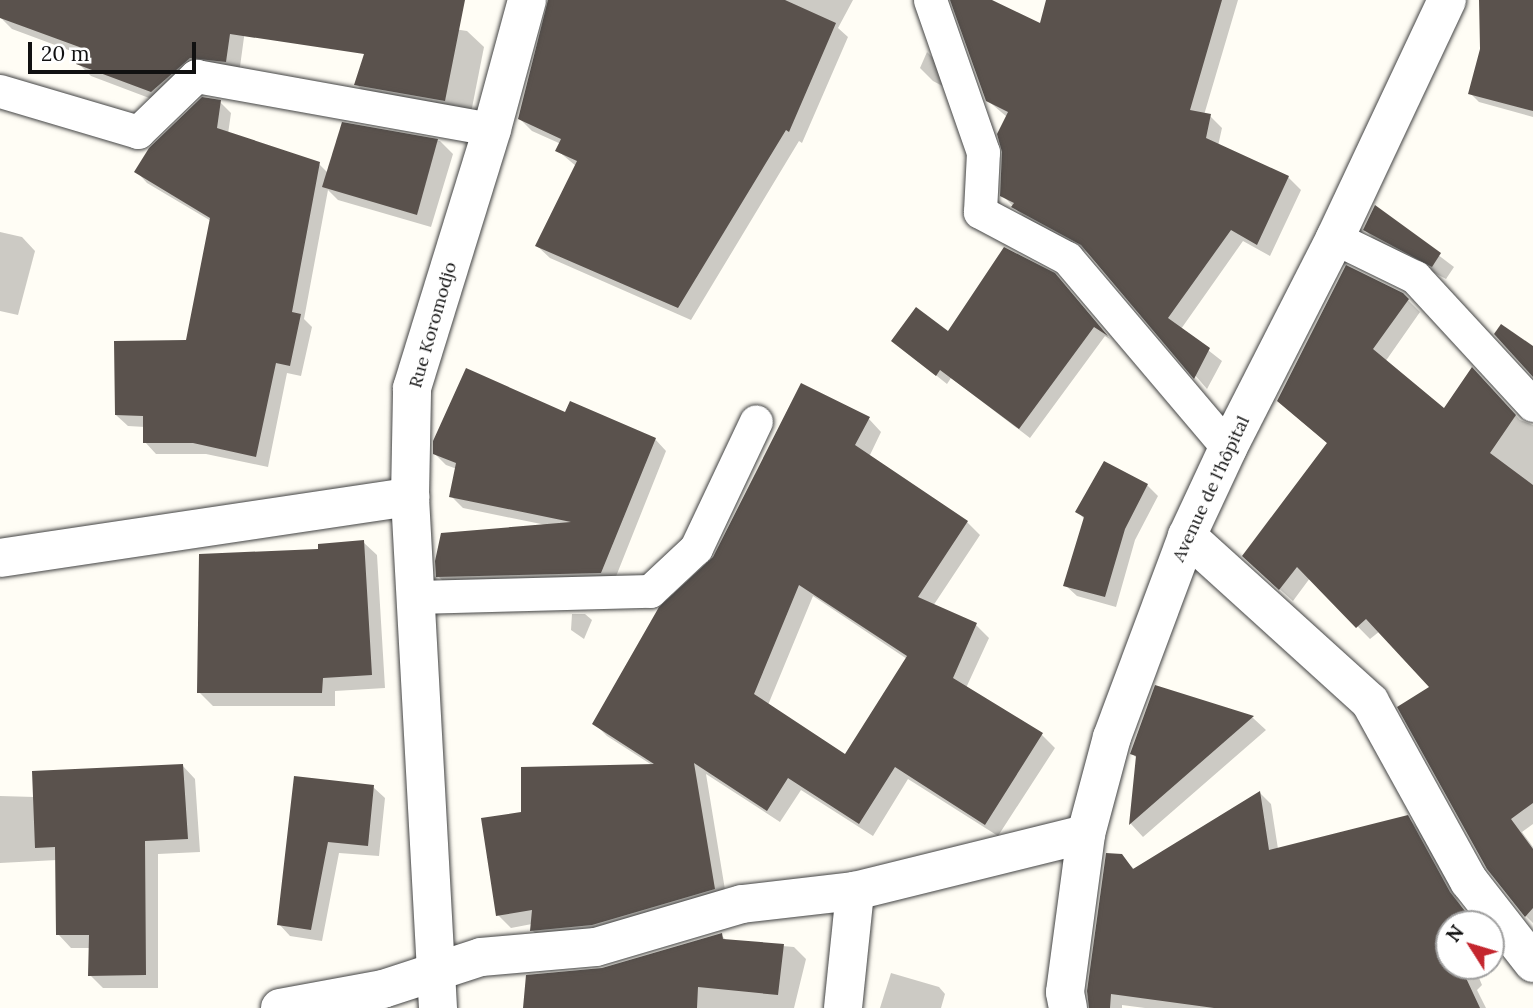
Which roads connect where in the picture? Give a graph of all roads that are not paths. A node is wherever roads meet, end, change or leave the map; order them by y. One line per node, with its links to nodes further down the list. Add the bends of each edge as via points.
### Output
1 (527, 0): 5 (street, Rue Koromodjo)
2 (930, 0): 9 (lane, via 983,152 979,212 1067,258)
3 (1447, 0): 6 (street, Avenue de l'hôpital)
4 (0, 91): 5 (lane, via 138,132 195,76)
5 (492, 130): 10 (street, Rue Koromodjo, via 412,388)
6 (1335, 238): 7 (lane, via 1415,277); 9 (street, Avenue de l'hôpital)
7 (1533, 405)
8 (756, 421): 13 (lane, via 696,548 650,591)
9 (1228, 448): 11 (street, Avenue de l'hôpital)
10 (410, 497): 12 (street); 13 (street, Rue Koromodjo)
11 (1187, 537): 14 (street, Avenue de l'hôpital, via 1112,737); 16 (street, via 1370,702 1469,881)
12 (0, 558)
13 (416, 597): 17 (street, Rue Koromodjo)
14 (1086, 834): 15 (street); 20 (street, Avenue de l'hôpital, via 1065,992)
15 (855, 891): 17 (street, via 742,904 596,947 481,957); 19 (street)
16 (1533, 963)
17 (437, 990): 18 (street, via 383,989)
18 (280, 1008)
19 (843, 1008)
20 (1068, 1008)

